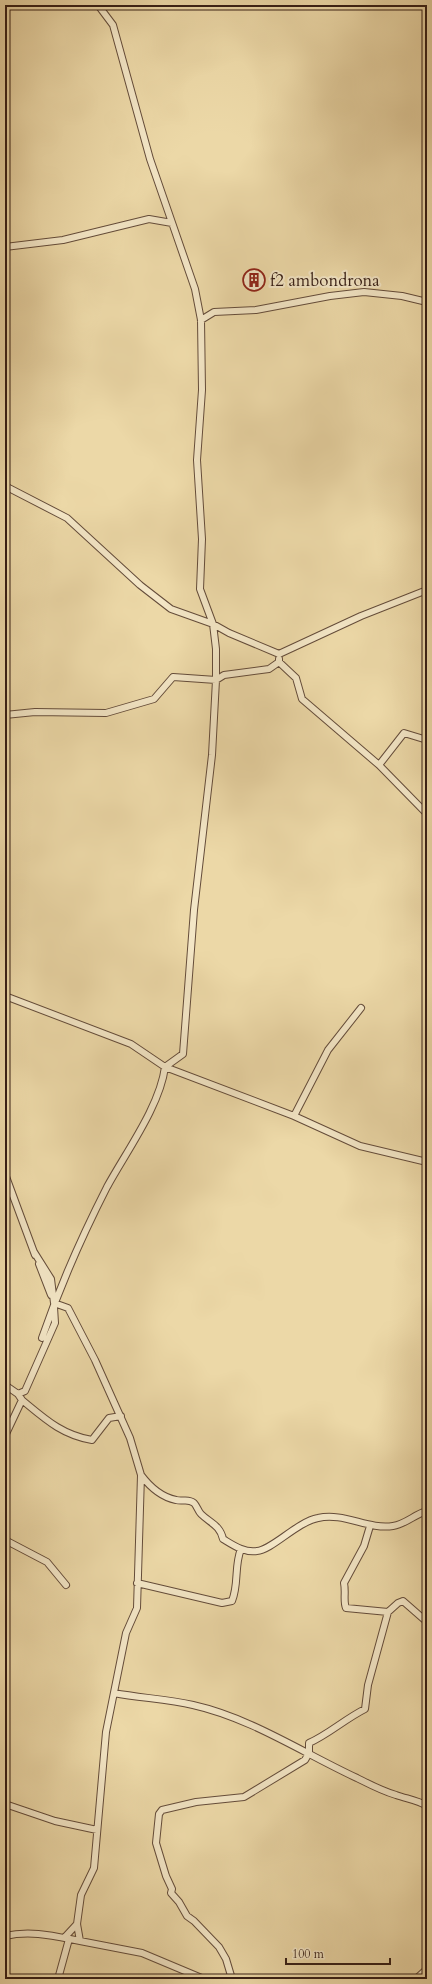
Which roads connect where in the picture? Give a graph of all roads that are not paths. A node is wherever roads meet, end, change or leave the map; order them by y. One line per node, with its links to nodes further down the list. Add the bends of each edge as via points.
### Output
1 (98, 5): 2 (street, via 113,25 150,158)
2 (172, 223): 3 (street, via 149,219 63,240); 5 (street, via 195,289)
3 (5, 247)
4 (427, 302): 5 (street, via 402,296 364,292 256,310 214,312)
5 (201, 320): 8 (street, via 202,390 197,460 202,539 200,589)
6 (5, 486): 8 (street, via 67,518 140,585 171,609)
7 (427, 590): 9 (street, via 361,616)
8 (213, 624): 9 (street); 11 (street)
9 (279, 654): 10 (street)
10 (279, 662): 11 (street, via 269,668 224,675); 14 (street, via 296,678 302,699)
11 (216, 680): 12 (street, via 173,677 154,699 106,713 35,712); 18 (street, via 212,755 194,910 183,1054)
12 (5, 715)
13 (427, 740): 14 (street, via 404,733)
14 (379, 765): 15 (street)
15 (427, 814)
16 (5, 996): 18 (street, via 131,1044)
17 (361, 1008): 19 (street, via 328,1050)
18 (166, 1067): 19 (street); 22 (street, via 149,1112 107,1187 75,1252)
19 (294, 1116): 20 (street, via 360,1146)
20 (427, 1162)
21 (5, 1174): 22 (street, via 34,1252 51,1279)
22 (54, 1303): 23 (street); 25 (street, via 55,1323 25,1391); 27 (street, via 68,1308)
23 (42, 1338)
24 (5, 1385): 25 (street)
25 (18, 1394): 26 (street)
26 (22, 1400): 27 (street, via 58,1428 76,1438 92,1440 109,1418); 28 (street)
27 (121, 1416): 29 (street)
28 (5, 1436)
29 (141, 1475): 33 (street, via 152,1490 172,1500 186,1499 195,1504 201,1514 221,1531 223,1539); 34 (street)
30 (427, 1512): 31 (street, via 394,1526)
31 (370, 1526): 33 (street, via 336,1517 318,1518 293,1528 269,1546 257,1551); 36 (street, via 364,1546 344,1583 344,1604 346,1608)
32 (5, 1540): 35 (street, via 47,1562)
33 (241, 1549): 34 (street, via 238,1557 236,1592 232,1601 222,1603)
34 (137, 1582): 38 (street, via 137,1608 126,1633)
35 (66, 1585)
36 (388, 1612): 37 (street, via 403,1601); 39 (street, via 368,1685 365,1709 309,1743)
37 (427, 1622)
38 (114, 1693): 39 (street, via 194,1705 240,1721); 42 (street, via 106,1732)
39 (309, 1753): 41 (street, via 358,1779); 50 (street, via 305,1760 244,1797 196,1802 162,1810 160,1814 156,1843 172,1889 171,1893 180,1902 187,1916 219,1947)
40 (5, 1804): 42 (street, via 55,1821)
41 (427, 1806)
42 (97, 1830): 43 (street, via 94,1868 81,1895)
43 (77, 1924): 45 (street); 46 (street)
44 (5, 1936): 45 (street, via 34,1933)
45 (67, 1938): 46 (street); 48 (street)
46 (80, 1941): 49 (street, via 142,1953)
47 (427, 1969): 51 (street)
48 (58, 1979)
49 (204, 1979)
50 (232, 1979)
51 (416, 1979)

